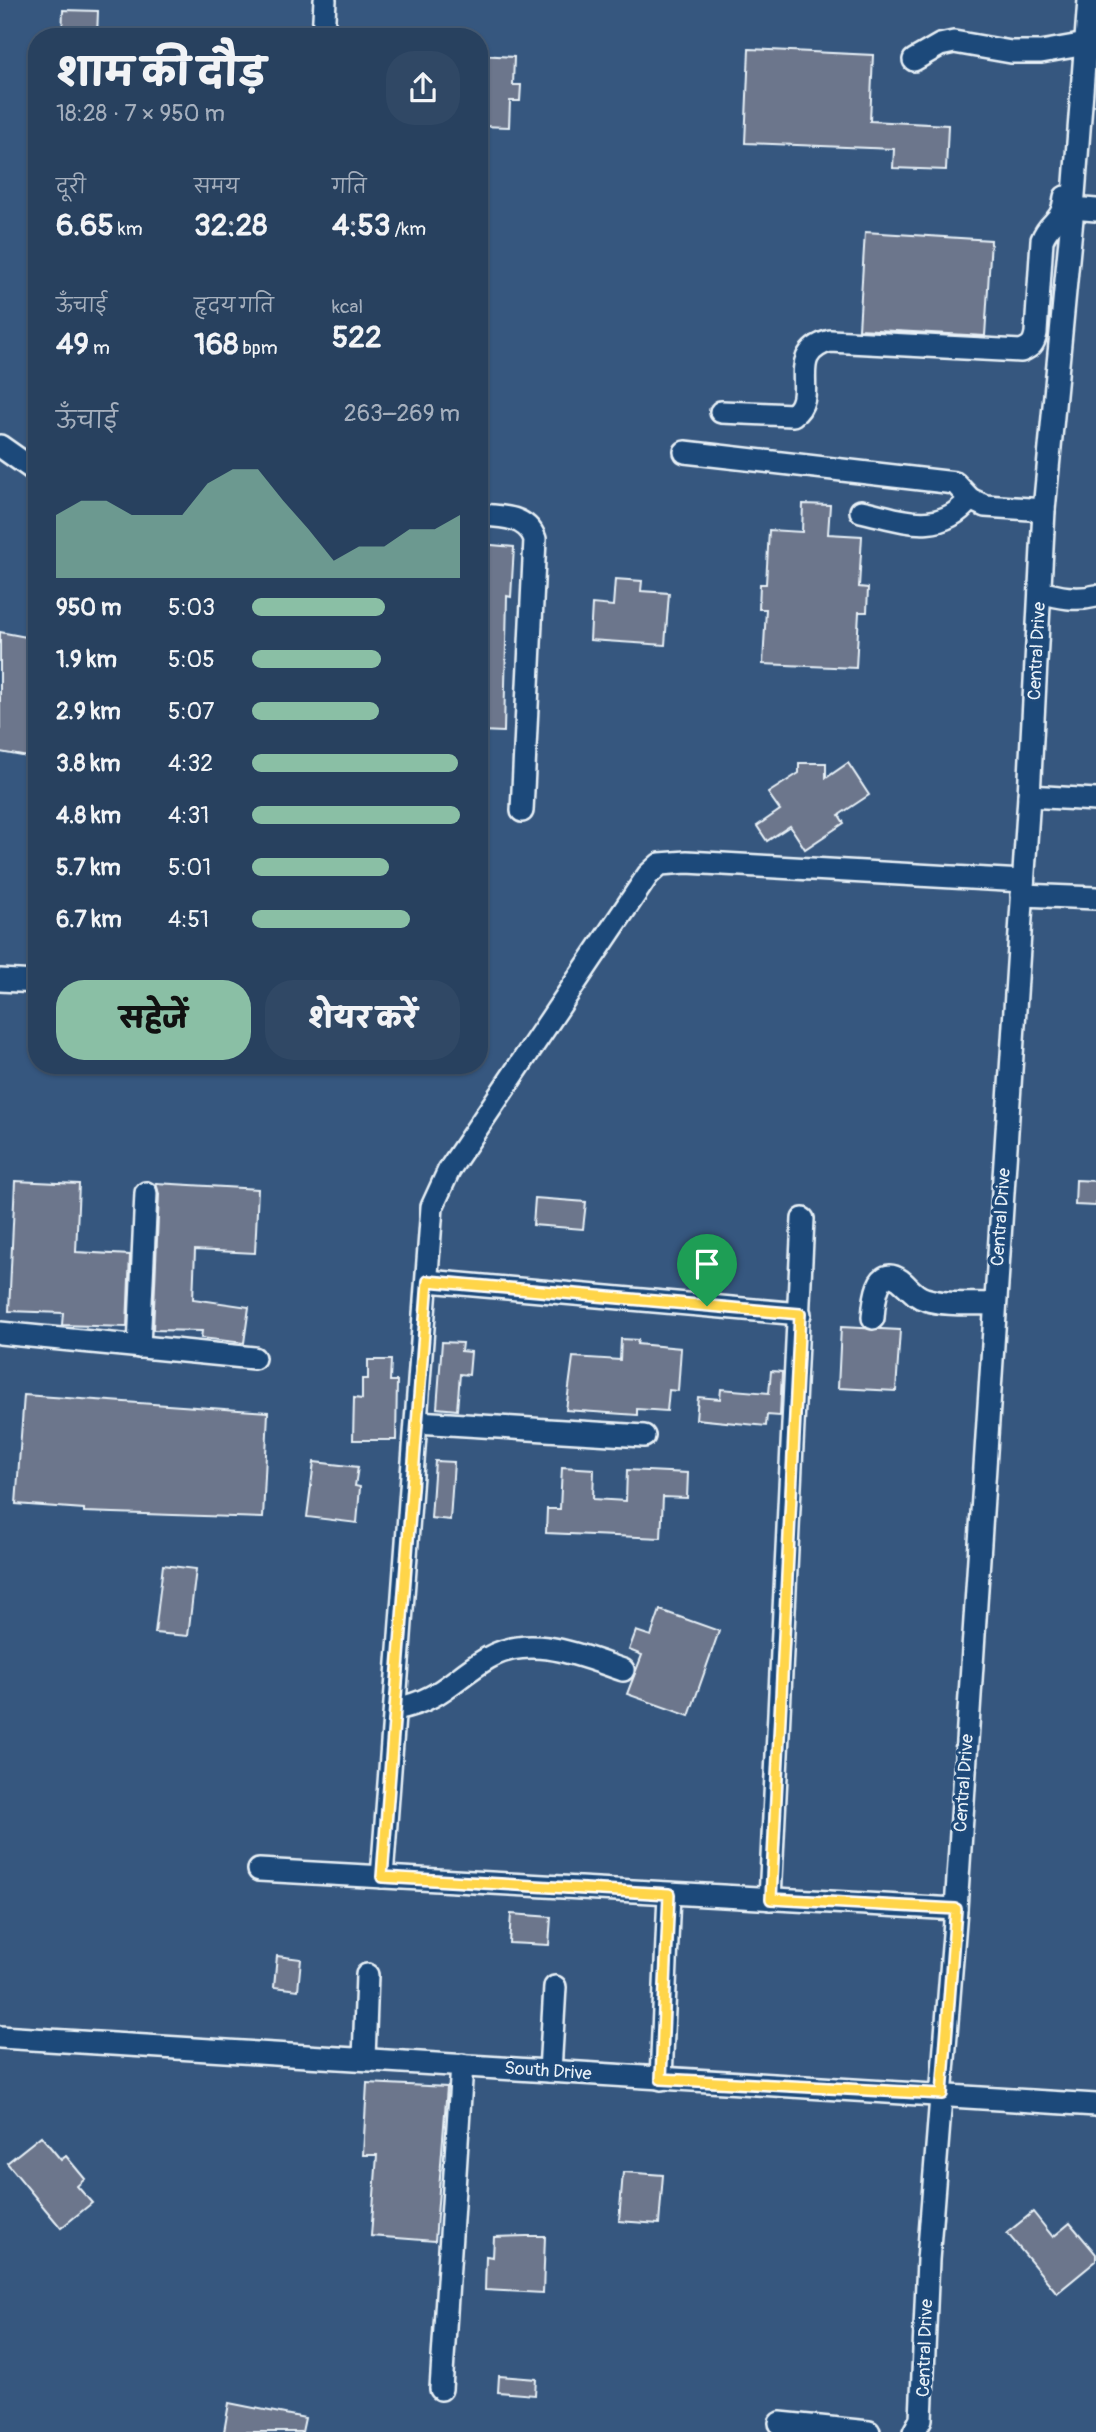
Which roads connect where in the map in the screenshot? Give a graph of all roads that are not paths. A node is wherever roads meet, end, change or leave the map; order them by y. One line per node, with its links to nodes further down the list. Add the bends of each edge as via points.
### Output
1 (325, 0): 3 (street)
2 (1089, 0): 4 (street, Central Drive)
3 (323, 28)
4 (1086, 44): 5 (street, via 1011,52 954,42); 6 (street, Central Drive)
5 (914, 60)
6 (1077, 165): 7 (street, Central Drive); 9 (street, via 1067,169 1062,217 1042,240 1036,333 1030,348 830,341 811,348 806,356 802,405 793,415)
7 (1073, 208): 8 (street); 14 (street, Central Drive)
8 (1096, 210)
9 (721, 412)
10 (0, 446): 12 (street)
11 (685, 452): 13 (street, via 948,482 959,485)
12 (28, 466)
13 (970, 499): 14 (street, via 985,506); 15 (street, via 949,519 927,524)
14 (1044, 510): 17 (street, Central Drive)
15 (861, 511)
16 (488, 516): 21 (street, via 519,521 535,539)
17 (1040, 592): 18 (street, via 1063,598); 19 (street, Central Drive)
18 (1096, 596)
19 (1029, 796): 20 (street); 22 (street, Central Drive)
20 (1096, 800)
21 (522, 811)
22 (1022, 888): 23 (street); 28 (street, via 687,862 660,864 648,875 437,1192); 29 (street, Central Drive)
23 (1096, 898)
24 (0, 980): 25 (street)
25 (28, 982)
26 (146, 1193): 33 (street)
27 (803, 1219): 30 (street)
28 (428, 1281): 30 (street); 35 (street)
29 (995, 1304): 31 (street, via 922,1298 891,1276 878,1285); 43 (street, Central Drive)
30 (800, 1314): 42 (street)
31 (873, 1318)
32 (0, 1334): 33 (street)
33 (139, 1347): 34 (street)
34 (254, 1358)
35 (417, 1422): 36 (street); 38 (street)
36 (644, 1436)
37 (623, 1670): 38 (street, via 566,1651 530,1647 489,1657 432,1698)
38 (395, 1709): 40 (street)
39 (259, 1870): 40 (street)
40 (382, 1877): 41 (street)
41 (669, 1894): 42 (street); 50 (street)
42 (771, 1899): 43 (street)
43 (956, 1909): 51 (street, Central Drive)
44 (367, 1975): 47 (street)
45 (555, 1987): 49 (street)
46 (0, 2037): 47 (street, South Drive)
47 (364, 2059): 48 (street, South Drive)
48 (461, 2065): 49 (street, South Drive); 53 (street)
49 (550, 2071): 50 (street, South Drive)
50 (661, 2079): 51 (street, South Drive)
51 (942, 2094): 52 (street, South Drive); 55 (street, Central Drive)
52 (1096, 2105)
53 (441, 2389)
54 (780, 2423): 56 (street)
55 (917, 2431)
56 (870, 2432)

